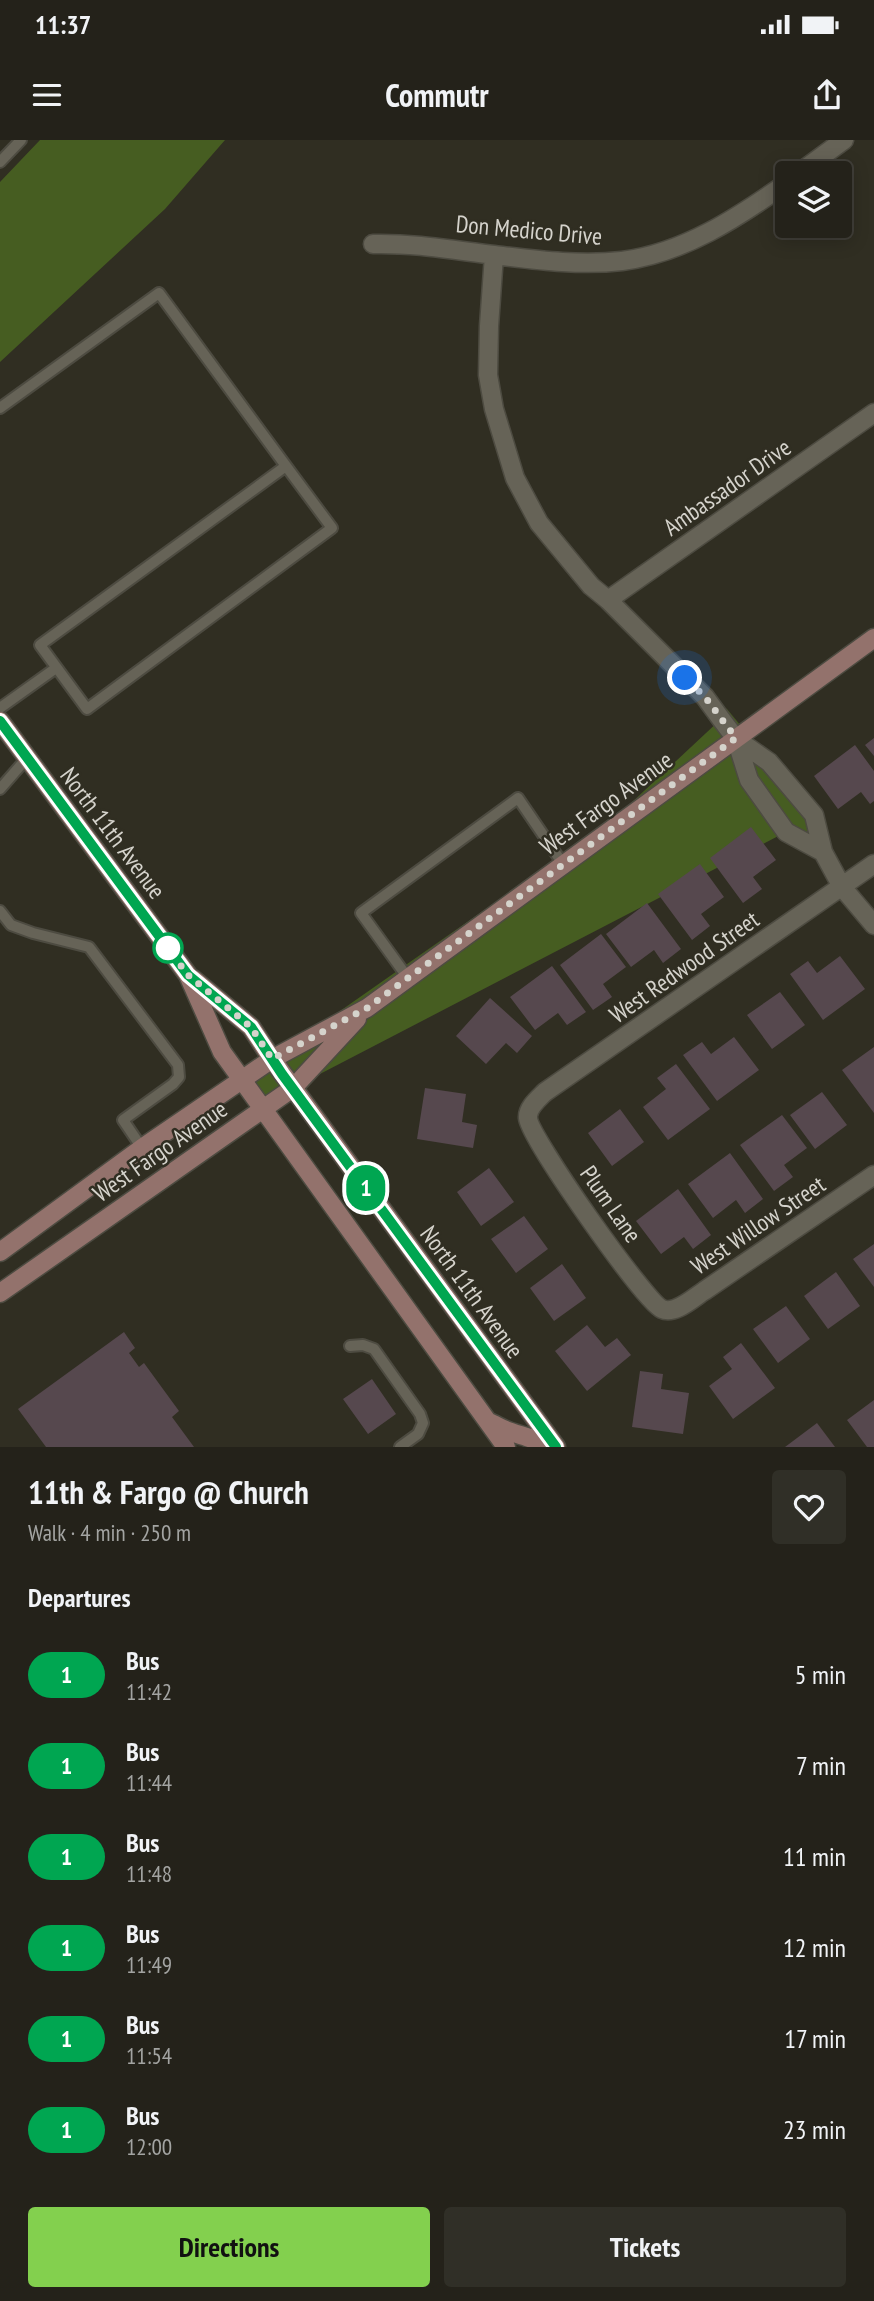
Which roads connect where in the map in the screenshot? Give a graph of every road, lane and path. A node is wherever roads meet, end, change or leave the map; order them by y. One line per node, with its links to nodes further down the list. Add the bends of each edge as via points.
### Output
1 (21, 140): 4 (lane)
2 (844, 140): 3 (street)
3 (815, 161)
4 (0, 162)
5 (775, 191): 7 (street, Don Medico Drive, via 694,241 653,254 622,261 570,263)
6 (373, 244): 7 (street, Don Medico Drive, via 439,246)
7 (494, 255): 11 (street, via 488,375 514,478 539,523)
8 (0, 408): 10 (lane, via 159,293)
9 (874, 413): 11 (street, Ambassador Drive)
10 (286, 466): 13 (lane, via 40,645); 13 (lane, via 332,528 87,709)
11 (608, 600): 16 (street, via 705,697)
12 (874, 638): 16 (main road, West Fargo Avenue)
13 (57, 668): 14 (lane)
14 (0, 708)
15 (0, 721): 17 (main road, North 11th Avenue)
16 (736, 738): 19 (street, via 769,762 814,815); 19 (street, via 749,780 786,832); 20 (main road, West Fargo Avenue)
17 (27, 758): 18 (lane); 25 (main road, North 11th Avenue)
18 (0, 789)
19 (823, 852): 22 (street)
20 (563, 864): 26 (main road, West Fargo Avenue); 26 (lane, via 518,798 361,913)
21 (874, 864): 22 (street, West Redwood Street)
22 (842, 887): 24 (street); 32 (street, West Redwood Street, via 545,1092)
23 (0, 911): 33 (lane, via 11,925 89,947 178,1065 179,1077 173,1084 123,1120)
24 (874, 925)
25 (188, 975): 28 (main road, North 11th Avenue, via 251,1027); 29 (main road, North 11th Avenue, via 222,1052)
26 (408, 978): 27 (main road, West Fargo Avenue)
27 (367, 1008): 28 (main road, West Fargo Avenue); 30 (main road, West Fargo Avenue)
28 (272, 1059): 29 (main road, West Fargo Avenue); 30 (main road, North 11th Avenue)
29 (243, 1079): 31 (main road, North 11th Avenue); 33 (main road, West Fargo Avenue)
30 (293, 1088): 31 (main road, West Fargo Avenue); 43 (main road, North 11th Avenue)
31 (263, 1108): 36 (main road, West Fargo Avenue); 39 (main road, North 11th Avenue)
32 (527, 1115): 37 (street, Plum Lane, via 539,1143 609,1246 653,1304)
33 (142, 1148): 35 (main road, West Fargo Avenue)
34 (874, 1175): 37 (street, West Willow Street, via 704,1292)
35 (0, 1252)
36 (0, 1293)
37 (667, 1311)
38 (350, 1346): 40 (lane, via 374,1349 420,1414 423,1423 418,1434)
39 (486, 1420): 41 (main road, North 11th Avenue); 42 (main road, via 525,1434)
40 (400, 1447)
41 (506, 1447)
42 (542, 1447)
43 (556, 1447)

